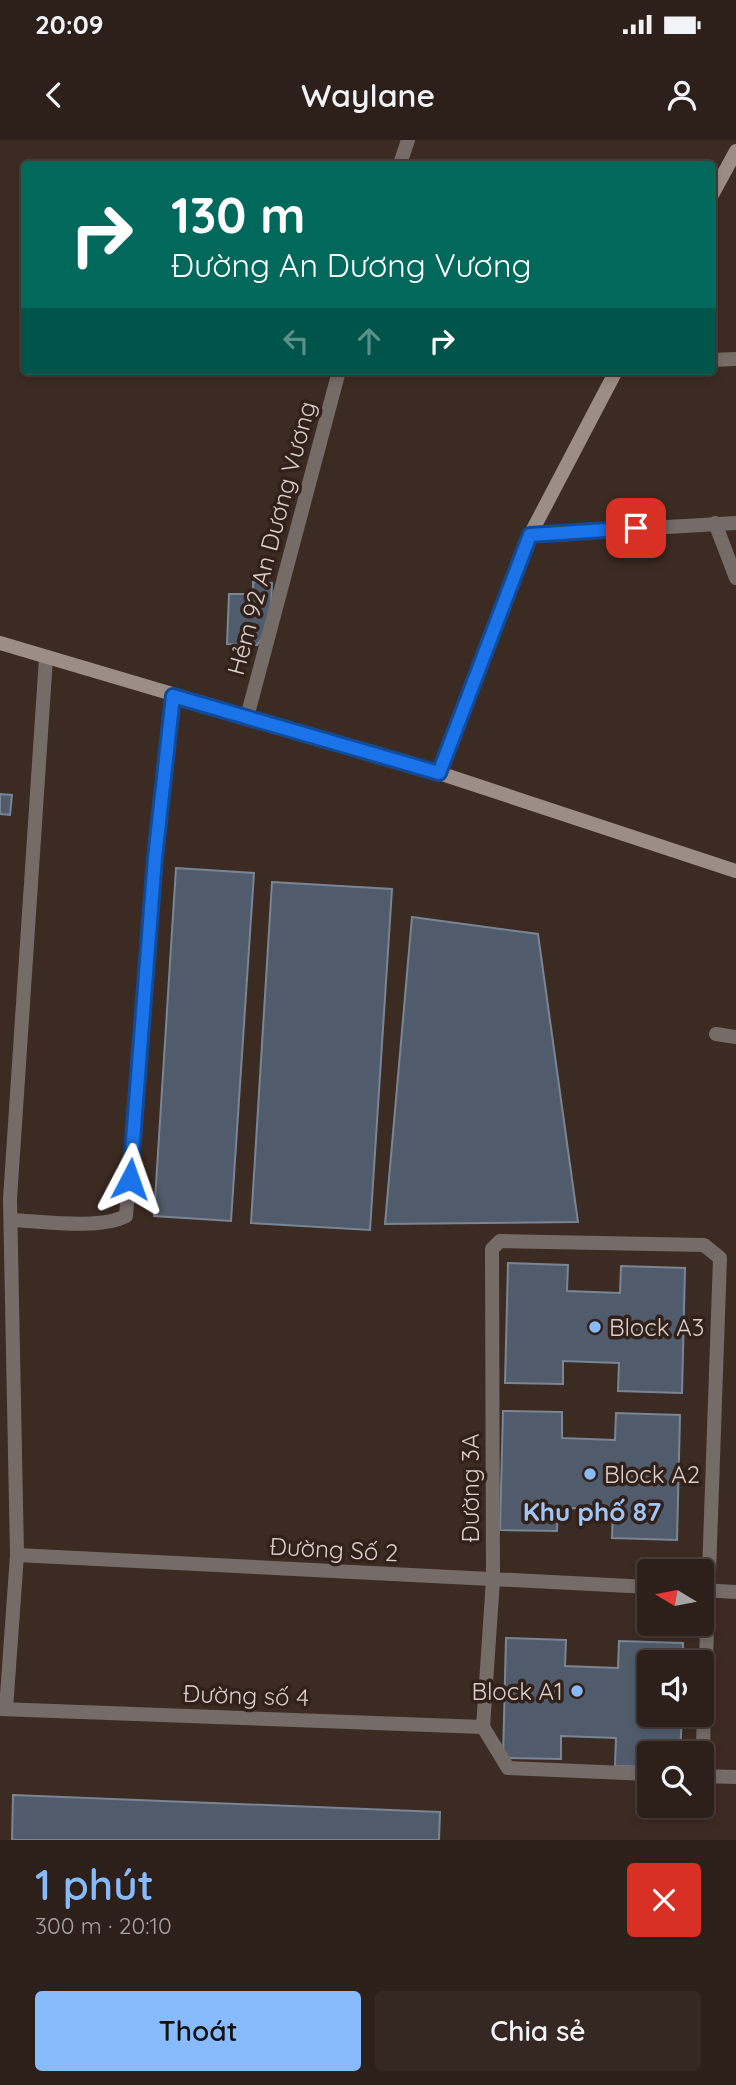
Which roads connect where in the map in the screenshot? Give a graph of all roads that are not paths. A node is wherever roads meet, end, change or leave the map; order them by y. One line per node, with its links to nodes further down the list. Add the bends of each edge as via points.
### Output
1 (408, 140): 3 (street)
2 (736, 151): 4 (main road)
3 (401, 161)
4 (716, 188)
5 (736, 359): 6 (street)
6 (716, 360)
7 (338, 375): 16 (street, Hẻm 92 An Dương Vương)
8 (614, 375): 11 (main road)
9 (715, 523): 10 (street); 11 (street); 12 (street)
10 (736, 523)
11 (530, 535): 17 (main road)
12 (736, 578)
13 (0, 643): 14 (main road)
14 (46, 659): 15 (main road); 21 (street)
15 (173, 696): 16 (main road); 21 (street, via 126,1216 88,1222)
16 (247, 717): 17 (main road)
17 (439, 773): 18 (main road)
18 (736, 871)
19 (716, 1034): 20 (street)
20 (736, 1037)
21 (11, 1220): 22 (street)
22 (17, 1556): 24 (street, Đường Số 2); 29 (street)
23 (707, 1559): 24 (street, Đường 3A, via 720,1258 704,1245 500,1241 492,1249)
24 (493, 1580): 25 (street, Đường Số 2); 30 (street, Đường 3A)
25 (637, 1586)
26 (714, 1591): 27 (street)
27 (736, 1592)
28 (705, 1636): 31 (street)
29 (3, 1709): 30 (street, Đường số 4)
30 (483, 1727): 32 (street, via 508,1768)
31 (703, 1741)
32 (637, 1773)
33 (714, 1776): 34 (street)
34 (736, 1777)

